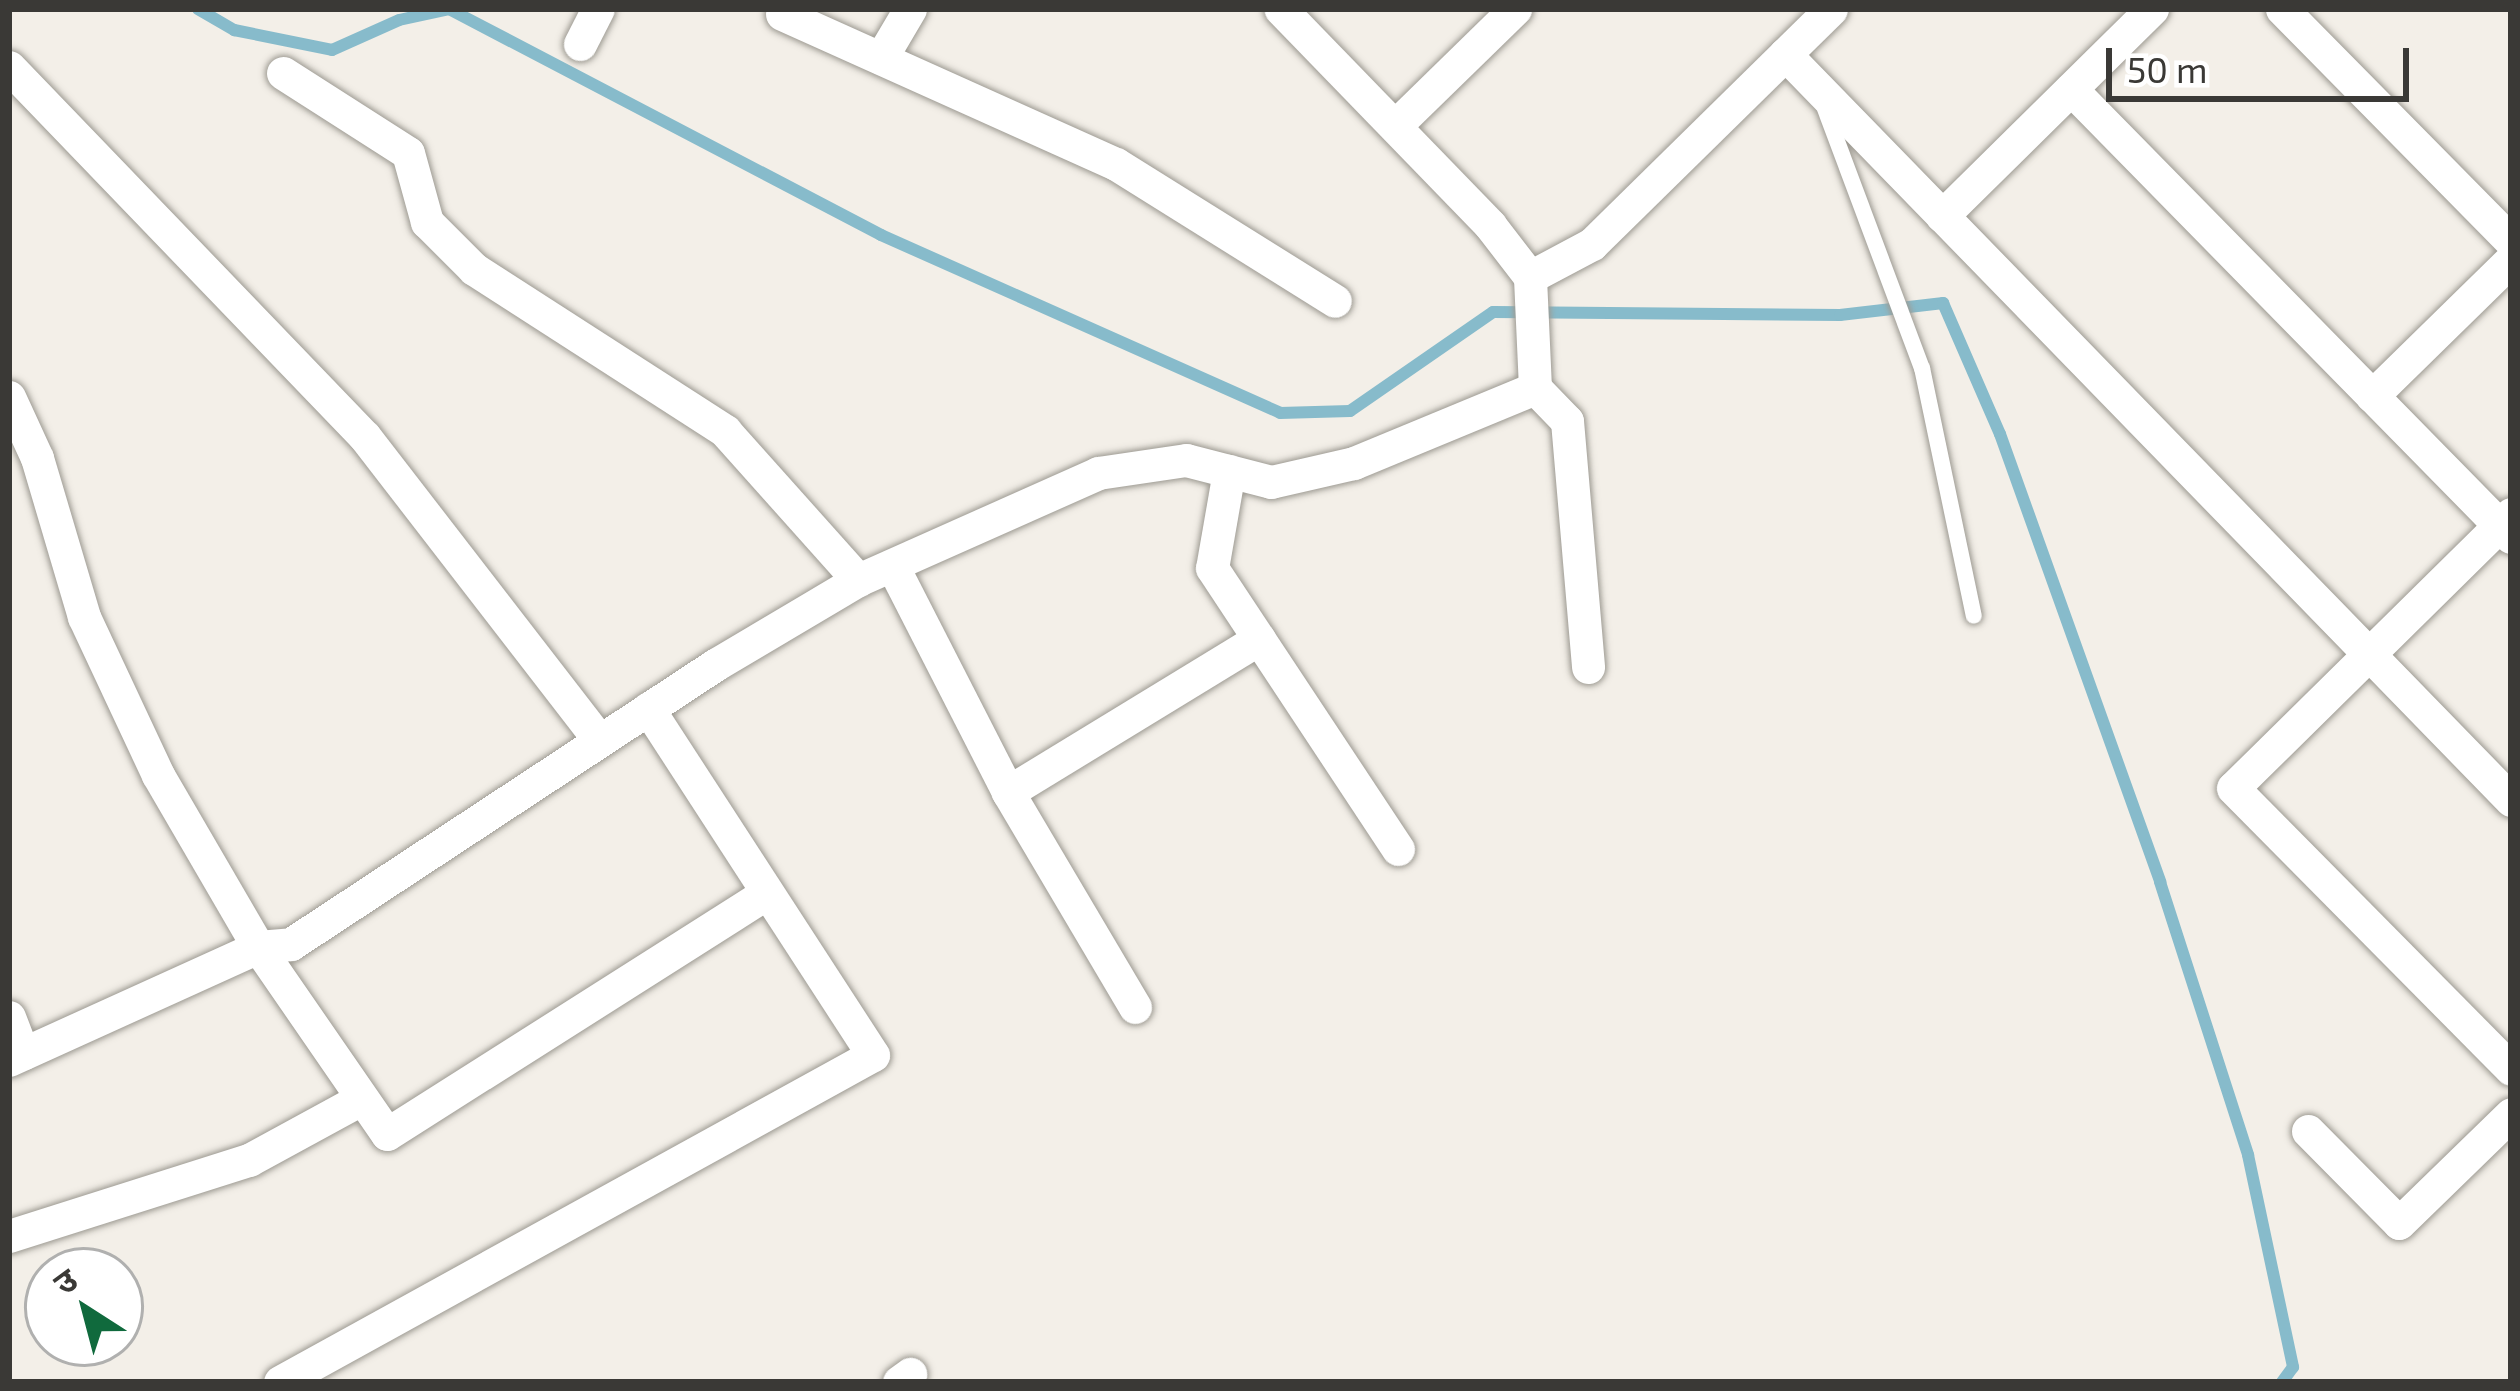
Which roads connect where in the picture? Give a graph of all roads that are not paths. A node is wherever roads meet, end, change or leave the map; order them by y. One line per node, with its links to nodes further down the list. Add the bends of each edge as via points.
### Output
1 (598, 9): 9 (street)
2 (910, 9): 11 (street)
3 (1281, 9): 16 (street)
4 (1515, 9): 16 (street)
5 (1831, 9): 10 (street)
6 (2152, 9): 15 (street)
7 (2282, 9): 18 (street)
8 (782, 14): 11 (street)
9 (580, 44)
10 (1785, 54): 14 (street); 20 (street, via 1592,244)
11 (880, 58): 21 (street, via 1116,164)
12 (9, 67): 34 (street, via 365,437)
13 (283, 73): 28 (street, via 408,153 428,222 474,269 725,431)
14 (1816, 86): 17 (street); 29 (lane, via 1922,368)
15 (2072, 89): 17 (street); 23 (street)
16 (1395, 126): 20 (street)
17 (1942, 216): 31 (street)
18 (2511, 241)
19 (2511, 260): 23 (street)
20 (1530, 277): 22 (street)
21 (1335, 302)
22 (1535, 388): 25 (street, via 1354,463 1270,482); 32 (street, via 1567,422)
23 (2372, 396): 26 (street)
24 (9, 398): 39 (street, via 37,458 84,617 158,775)
25 (1229, 471): 27 (street, via 1186,460 1098,473); 30 (street, via 1212,568)
26 (2507, 526): 31 (street)
27 (893, 567): 28 (street); 35 (street)
28 (858, 580): 33 (street)
29 (1974, 616)
30 (1259, 639): 35 (street); 37 (street)
31 (2369, 654): 36 (street); 43 (street, via 2233,788)
32 (1588, 667)
33 (648, 709): 34 (street); 38 (street)
34 (599, 740): 39 (street, via 291,944)
35 (1008, 792): 40 (street)
36 (2511, 800)
37 (1399, 849)
38 (767, 893): 44 (street, via 387,1134); 48 (street, via 873,1055)
39 (258, 947): 42 (street); 44 (street)
40 (1135, 1007)
41 (9, 1017): 42 (street)
42 (16, 1056)
43 (2511, 1070)
44 (361, 1099): 47 (street, via 249,1160)
45 (2511, 1114): 46 (street, via 2398,1223)
46 (2308, 1131)
47 (9, 1237)
48 (280, 1382)

